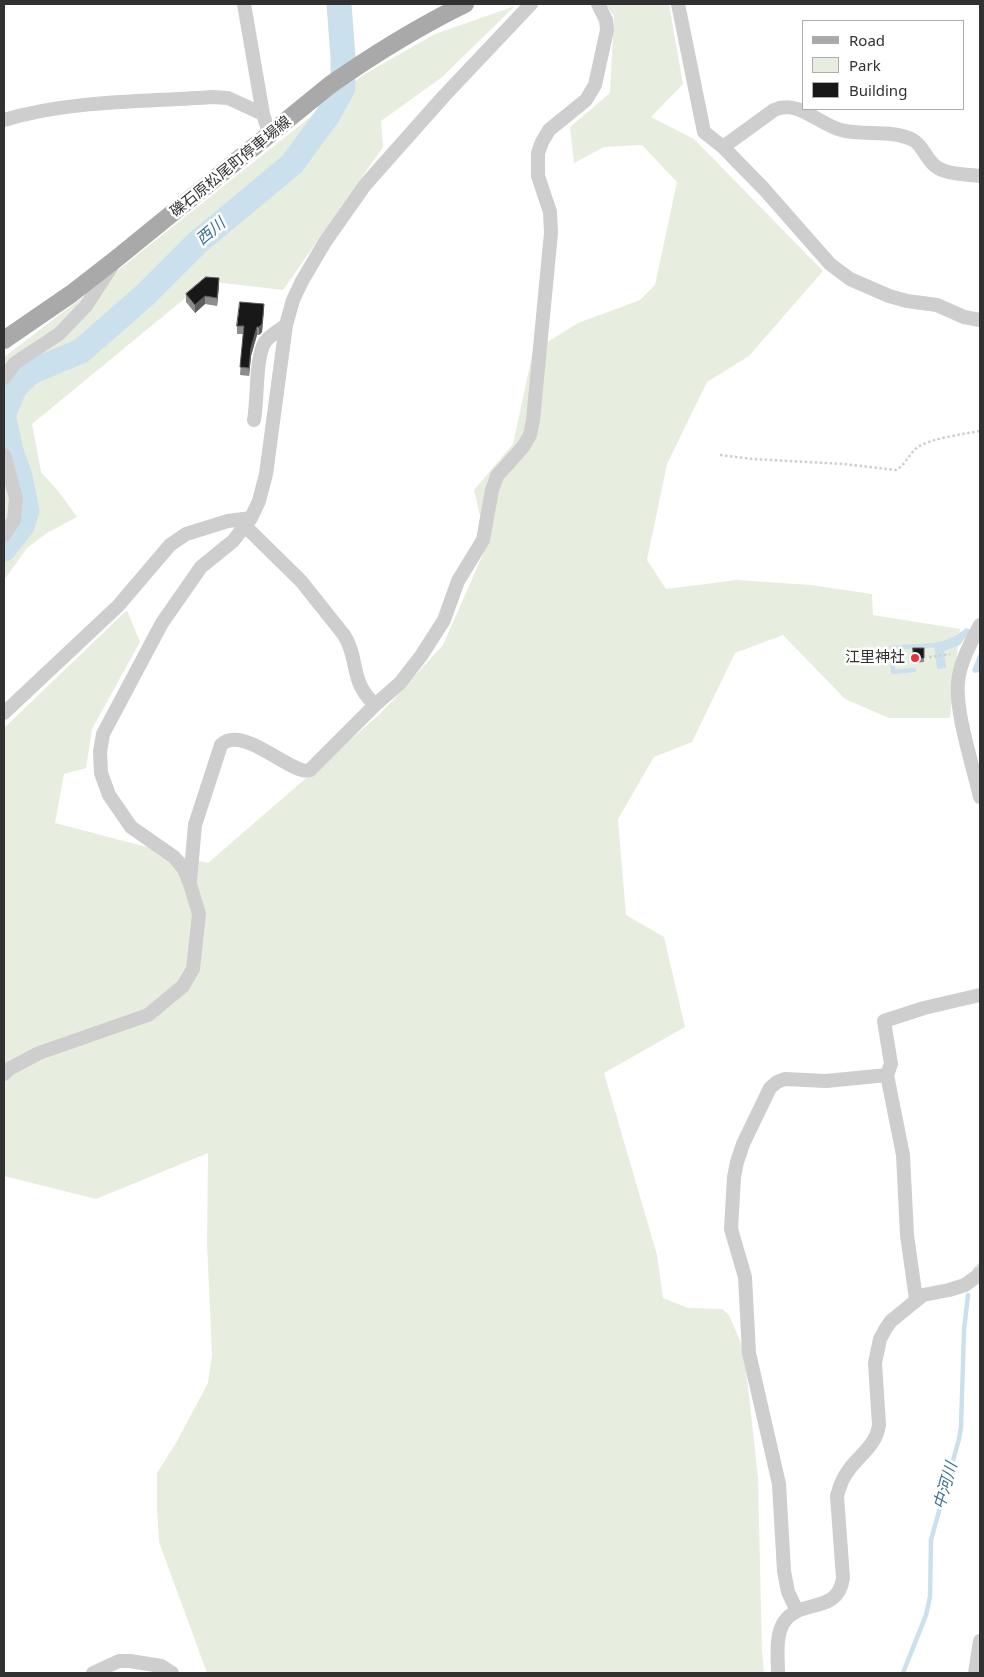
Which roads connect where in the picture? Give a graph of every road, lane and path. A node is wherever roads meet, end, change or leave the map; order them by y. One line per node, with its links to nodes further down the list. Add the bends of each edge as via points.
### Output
1 (244, 4): 6 (street)
2 (465, 4): 8 (main road, 礫石原松尾町停車場線, via 434,19 330,85)
3 (531, 4): 13 (street, via 365,185 302,281)
4 (598, 4): 25 (street, via 607,30 595,85 586,100 548,130 538,153 538,176 550,212 551,233 530,435 498,476 492,490 483,540 458,581 444,620 400,683)
5 (678, 4): 9 (street, via 704,132)
6 (263, 114): 7 (street, via 228,98 212,97 65,107); 8 (street)
7 (4, 120)
8 (270, 136): 11 (main road, 礫石原松尾町停車場線)
9 (723, 147): 10 (street, via 774,110 790,107 839,130 906,138 919,145 939,169); 12 (street, via 830,264 850,278 889,296 937,305)
10 (980, 176)
11 (116, 259): 14 (main road, 礫石原松尾町停車場線); 15 (street, via 86,306 59,334 14,363)
12 (980, 320)
13 (286, 325): 16 (street, via 262,348); 20 (street, via 266,474 259,501)
14 (4, 340)
15 (4, 378)
16 (254, 420)
17 (980, 431): 18 (path, via 924,444 896,470)
18 (720, 455)
19 (5, 458): 21 (street, via 16,498 14,520)
20 (248, 522): 25 (street, via 344,635 353,653 359,684); 26 (street, via 228,521 186,534 170,545 118,606); 28 (street, via 233,541 200,567 162,623 103,734 100,752 101,773 109,795 131,827 174,857)
21 (4, 535)
22 (980, 625): 27 (street, via 963,661 958,695)
23 (945, 655): 24 (path)
24 (929, 656)
25 (375, 705): 28 (street, via 307,771 236,739 225,741 195,825)
26 (4, 713)
27 (980, 797)
28 (190, 884): 30 (street, via 199,914 193,969 183,986 148,1015 40,1053)
29 (980, 995): 31 (street, via 884,1021 891,1064)
30 (4, 1074)
31 (887, 1075): 33 (street, via 903,1155 907,1235); 34 (street, via 777,1082 770,1088 743,1144 734,1177 731,1229 745,1277 749,1352 779,1484 784,1571 788,1592)
32 (980, 1274): 33 (street, via 965,1285 923,1294)
33 (916, 1299): 34 (street, via 891,1321 880,1339 875,1363 878,1434 846,1472 839,1490 837,1508 842,1586 831,1600)
34 (797, 1611): 38 (street, via 781,1629)
35 (980, 1641): 39 (street)
36 (93, 1673): 37 (street, via 119,1661 130,1660 162,1666)
37 (172, 1673)
38 (778, 1673)
39 (975, 1673)

